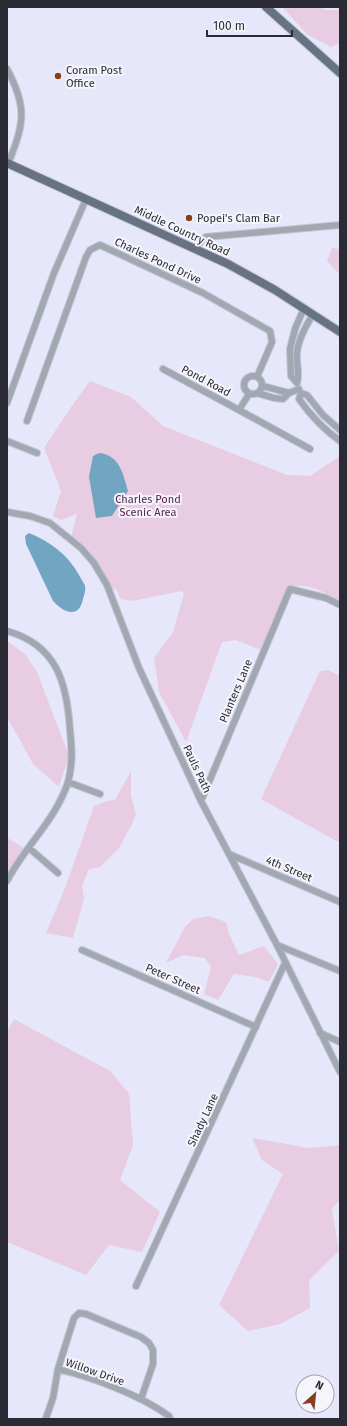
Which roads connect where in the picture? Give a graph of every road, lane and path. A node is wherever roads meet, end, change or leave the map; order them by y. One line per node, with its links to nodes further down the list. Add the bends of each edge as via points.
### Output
1 (266, 7): 3 (main road)
2 (7, 69): 4 (street, via 20,98 22,124)
3 (340, 73)
4 (8, 163): 5 (main road, Middle Country Road)
5 (86, 199): 7 (main road, Middle Country Road); 18 (street, via 54,273)
6 (340, 225): 7 (street, via 206,237)
7 (194, 248): 8 (main road, Middle Country Road)
8 (304, 308): 9 (main road, Middle Country Road); 14 (street, via 290,349 291,376)
9 (313, 314): 10 (main road, Middle Country Road); 14 (street, via 297,352)
10 (340, 332)
11 (163, 369): 19 (street, Pond Road)
12 (257, 377): 13 (street); 16 (street, via 251,376 243,382); 20 (street, Charles Pond Drive, via 272,342 270,331 204,292 100,245 90,250 86,257)
13 (263, 386): 15 (street); 17 (street)
14 (299, 389): 15 (street); 21 (street); 23 (street, via 299,399 312,417 326,432)
15 (289, 393): 17 (street, via 283,399)
16 (249, 394): 17 (street); 19 (street, Pond Road)
17 (257, 394)
18 (7, 403)
19 (239, 410): 24 (street, Pond Road)
20 (27, 421)
21 (340, 430)
22 (7, 441): 25 (street)
23 (340, 441)
24 (310, 449)
25 (37, 453)
26 (7, 512): 31 (street, Pauls Path, via 50,523 81,548 94,563 107,586 139,668)
27 (340, 605): 31 (street, Planters Lane, via 326,598 290,589)
28 (7, 631): 29 (street, via 37,643 57,668 69,711 72,752)
29 (68, 782): 30 (street); 32 (street, via 54,812)
30 (100, 794)
31 (201, 801): 33 (street, Pauls Path)
32 (29, 848): 34 (street); 35 (street)
33 (229, 854): 36 (street, 4th Street); 37 (street, Pauls Path)
34 (58, 873)
35 (7, 880)
36 (340, 902)
37 (277, 945): 39 (street, Pauls Path); 40 (street)
38 (82, 950): 41 (street, Peter Street)
39 (285, 963): 41 (street, Shady Lane); 42 (street, Pauls Path)
40 (340, 971)
41 (256, 1027): 45 (street, Shady Lane)
42 (320, 1033): 43 (street); 44 (street, Pauls Path)
43 (340, 1042)
44 (340, 1072)
45 (136, 1286)
46 (58, 1369): 47 (street, Willow Drive, via 76,1373); 47 (street, via 74,1318 79,1313 86,1314 141,1337 149,1343 153,1350 153,1364); 48 (street, Willow Drive)
47 (141, 1399): 49 (street, Willow Drive, via 152,1404)
48 (46, 1419)
49 (170, 1419)

